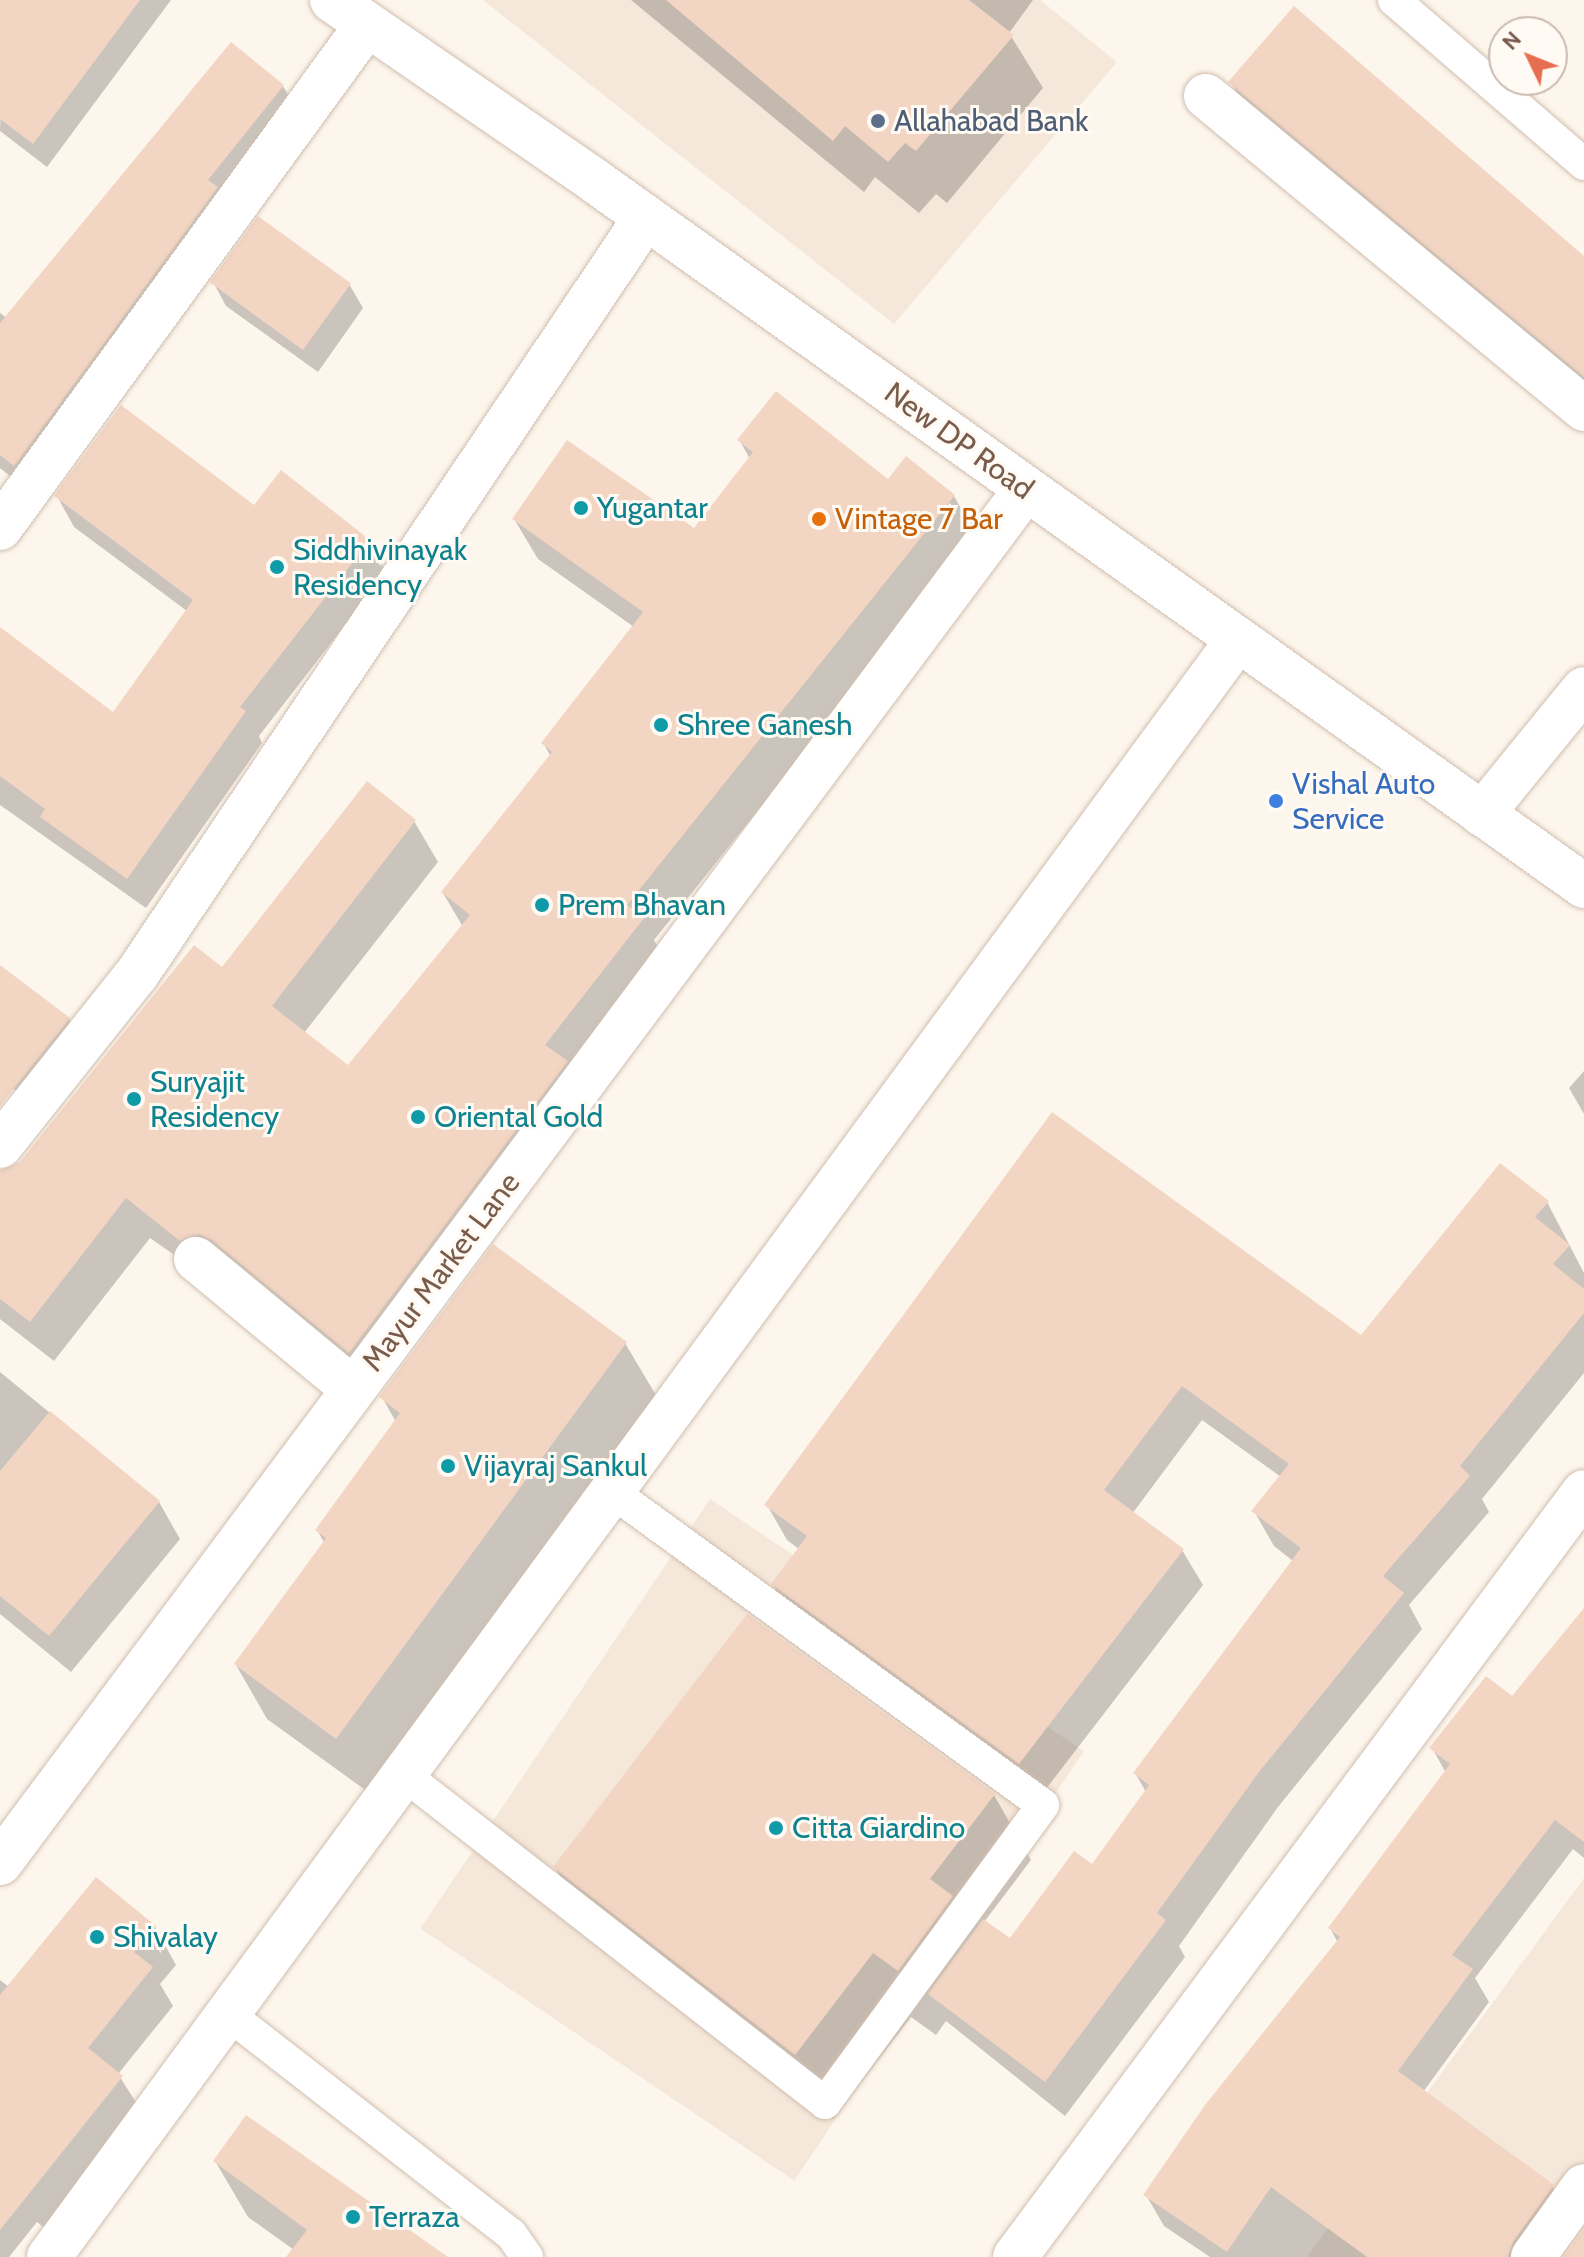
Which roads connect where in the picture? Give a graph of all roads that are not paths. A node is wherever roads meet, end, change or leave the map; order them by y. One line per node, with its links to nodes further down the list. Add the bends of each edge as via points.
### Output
1 (332, 0): 3 (street, New DP Road)
2 (1394, 0): 5 (lane)
3 (366, 26): 6 (street, New DP Road); 9 (street)
4 (1206, 96): 7 (street)
5 (1584, 164)
6 (646, 217): 8 (street, New DP Road); 14 (street, via 137,974)
7 (1584, 409)
8 (1026, 489): 10 (street, New DP Road); 16 (street, Mayur Market Lane)
9 (0, 528)
10 (1236, 642): 12 (street, New DP Road); 17 (street)
11 (1584, 689): 12 (street)
12 (1482, 814): 13 (street, New DP Road)
13 (1584, 886)
14 (0, 1146)
15 (196, 1259): 16 (street)
16 (353, 1389): 20 (street, Mayur Market Lane)
17 (611, 1491): 19 (street); 19 (lane, via 1043,1805 825,2103)
18 (1584, 1492): 25 (street)
19 (403, 1774): 21 (street)
20 (0, 1863)
21 (228, 2014): 23 (street); 24 (lane, via 511,2234)
22 (1584, 2186): 26 (street)
23 (49, 2257)
24 (527, 2257)
25 (1015, 2257)
26 (1533, 2257)

